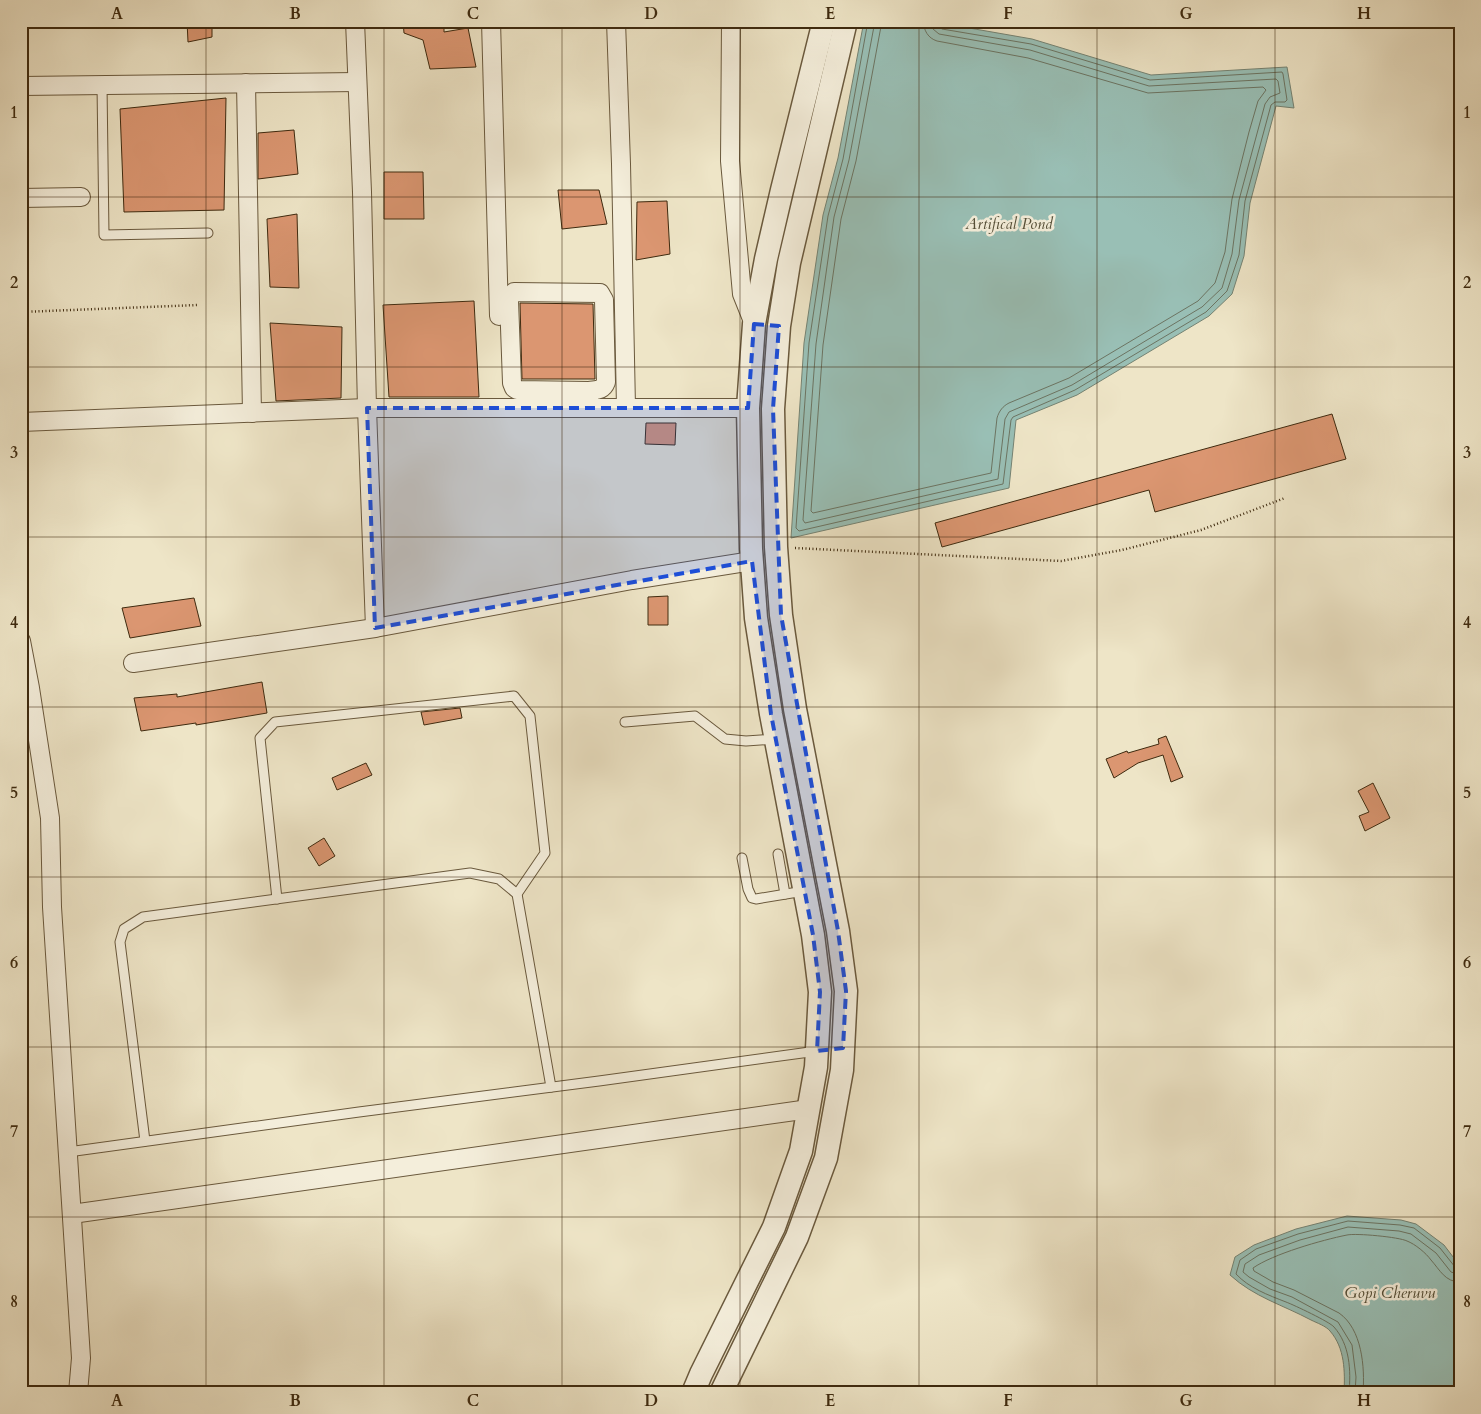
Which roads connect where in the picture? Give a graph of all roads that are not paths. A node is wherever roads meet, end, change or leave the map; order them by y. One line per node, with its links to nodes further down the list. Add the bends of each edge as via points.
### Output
1 (355, 21): 7 (street)
2 (491, 21): 20 (street)
3 (616, 21): 18 (street)
4 (732, 21): 14 (street, via 730,160 742,294)
5 (824, 21): 14 (street, via 766,259)
6 (846, 21): 15 (street, via 789,263)
7 (357, 82): 8 (street); 19 (street)
8 (246, 83): 9 (street); 23 (street)
9 (102, 85): 10 (street); 13 (lane, via 104,235)
10 (21, 86)
11 (21, 198): 12 (street)
12 (80, 198)
13 (208, 233)
14 (754, 324): 15 (street); 22 (street)
15 (779, 326): 36 (street, via 773,409 781,615 838,931 846,991)
16 (537, 390): 17 (street); 17 (street, via 517,390 512,383 510,295 514,292 600,293 604,300 606,382); 21 (street)
17 (589, 399): 18 (street); 21 (street)
18 (626, 407): 22 (street)
19 (366, 408): 20 (street); 23 (street); 26 (street)
20 (502, 408): 21 (street)
21 (538, 408)
22 (748, 408): 25 (street)
23 (252, 413): 24 (street)
24 (21, 422)
25 (752, 561): 26 (street); 30 (street, via 756,618)
26 (375, 628): 28 (street)
27 (21, 641): 41 (street, via 50,818 52,907)
28 (133, 663)
29 (625, 722): 30 (lane, via 695,716 725,739)
30 (775, 739): 33 (street)
31 (778, 854): 33 (lane)
32 (742, 858): 33 (lane, via 752,898)
33 (795, 892): 37 (street, via 813,935 820,992)
34 (517, 894): 35 (lane, via 498,879 470,873); 35 (lane, via 545,853 530,716 514,696 275,722 260,738); 38 (lane)
35 (277, 899): 40 (lane, via 143,917 124,929 120,942)
36 (843, 1048): 37 (street); 45 (street, via 826,1158 797,1237)
37 (817, 1050): 38 (lane); 39 (street)
38 (551, 1087): 40 (lane)
39 (809, 1109): 42 (street); 44 (street, via 801,1151 774,1227)
40 (145, 1141): 41 (lane)
41 (68, 1152): 42 (street)
42 (72, 1214): 43 (street, via 81,1358)
43 (78, 1393)
44 (693, 1393)
45 (721, 1393)

